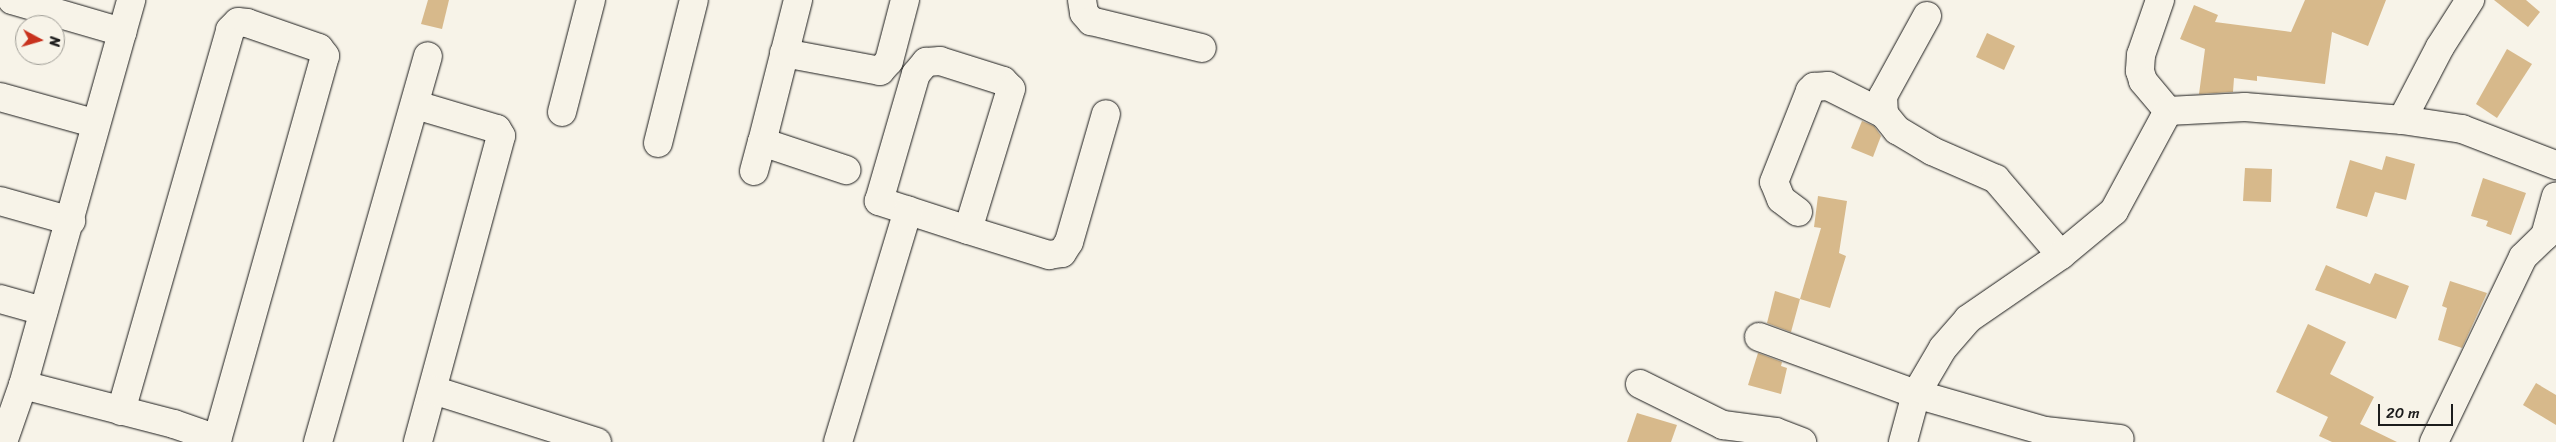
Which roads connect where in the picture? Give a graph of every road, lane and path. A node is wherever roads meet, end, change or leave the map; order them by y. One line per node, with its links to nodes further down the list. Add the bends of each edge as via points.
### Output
1 (12, 0): 11 (street)
2 (130, 0): 11 (street)
3 (591, 0): 18 (street)
4 (694, 0): 24 (street)
5 (798, 0): 13 (street)
6 (905, 0): 13 (street, via 889,61 880,71)
7 (1082, 0): 12 (street, via 1084,13 1091,21)
8 (2160, 0): 17 (street, via 2141,55 2140,72 2144,82)
9 (2470, 0): 21 (street, via 2440,47)
10 (1927, 16): 20 (street, via 1883,96)
11 (122, 32): 22 (street)
12 (1202, 48)
13 (784, 53): 23 (street)
14 (428, 56): 16 (street)
15 (0, 97): 22 (street)
16 (416, 104): 39 (street, via 498,129 501,136); 48 (street)
17 (2168, 111): 21 (street, via 2245,107); 34 (street, via 2114,211)
18 (562, 112)
19 (1106, 114): 33 (street, via 1070,242 1062,253 1049,255)
20 (1884, 114): 31 (street, via 1828,86 1814,87 1774,182 1781,199); 34 (street, via 1897,130 1932,151 1996,179)
21 (2402, 120): 25 (street, via 2462,129)
22 (94, 123): 32 (street)
23 (762, 142): 26 (street); 27 (street)
24 (658, 143)
25 (2556, 165)
26 (754, 170)
27 (846, 170)
28 (2556, 196): 54 (street, via 2545,236 2523,257)
29 (0, 201): 32 (street)
30 (908, 210): 33 (street); 33 (street, via 879,201 916,74 926,62 940,62 1002,81 1011,89 1009,102); 51 (street)
31 (1798, 212)
32 (71, 221): 36 (street)
33 (968, 230)
34 (2061, 255): 40 (street, via 1968,319 1943,348)
35 (0, 299): 36 (street)
36 (43, 310): 41 (street)
37 (1759, 337): 40 (street)
38 (1640, 384): 44 (street)
39 (432, 390): 43 (street); 49 (street)
40 (1916, 394): 45 (street, via 2044,431); 53 (street)
41 (12, 400): 42 (street); 47 (street)
42 (121, 411): 46 (street); 46 (street, via 230,30 238,22 247,23 319,48 325,56)
43 (523, 431): 50 (street)
44 (1744, 436): 52 (street, via 1776,432)
45 (2120, 439)
46 (216, 440)
47 (3, 442)
48 (318, 442)
49 (418, 442)
50 (597, 442)
51 (838, 442)
52 (1802, 442)
53 (1903, 442)
54 (2434, 442)

